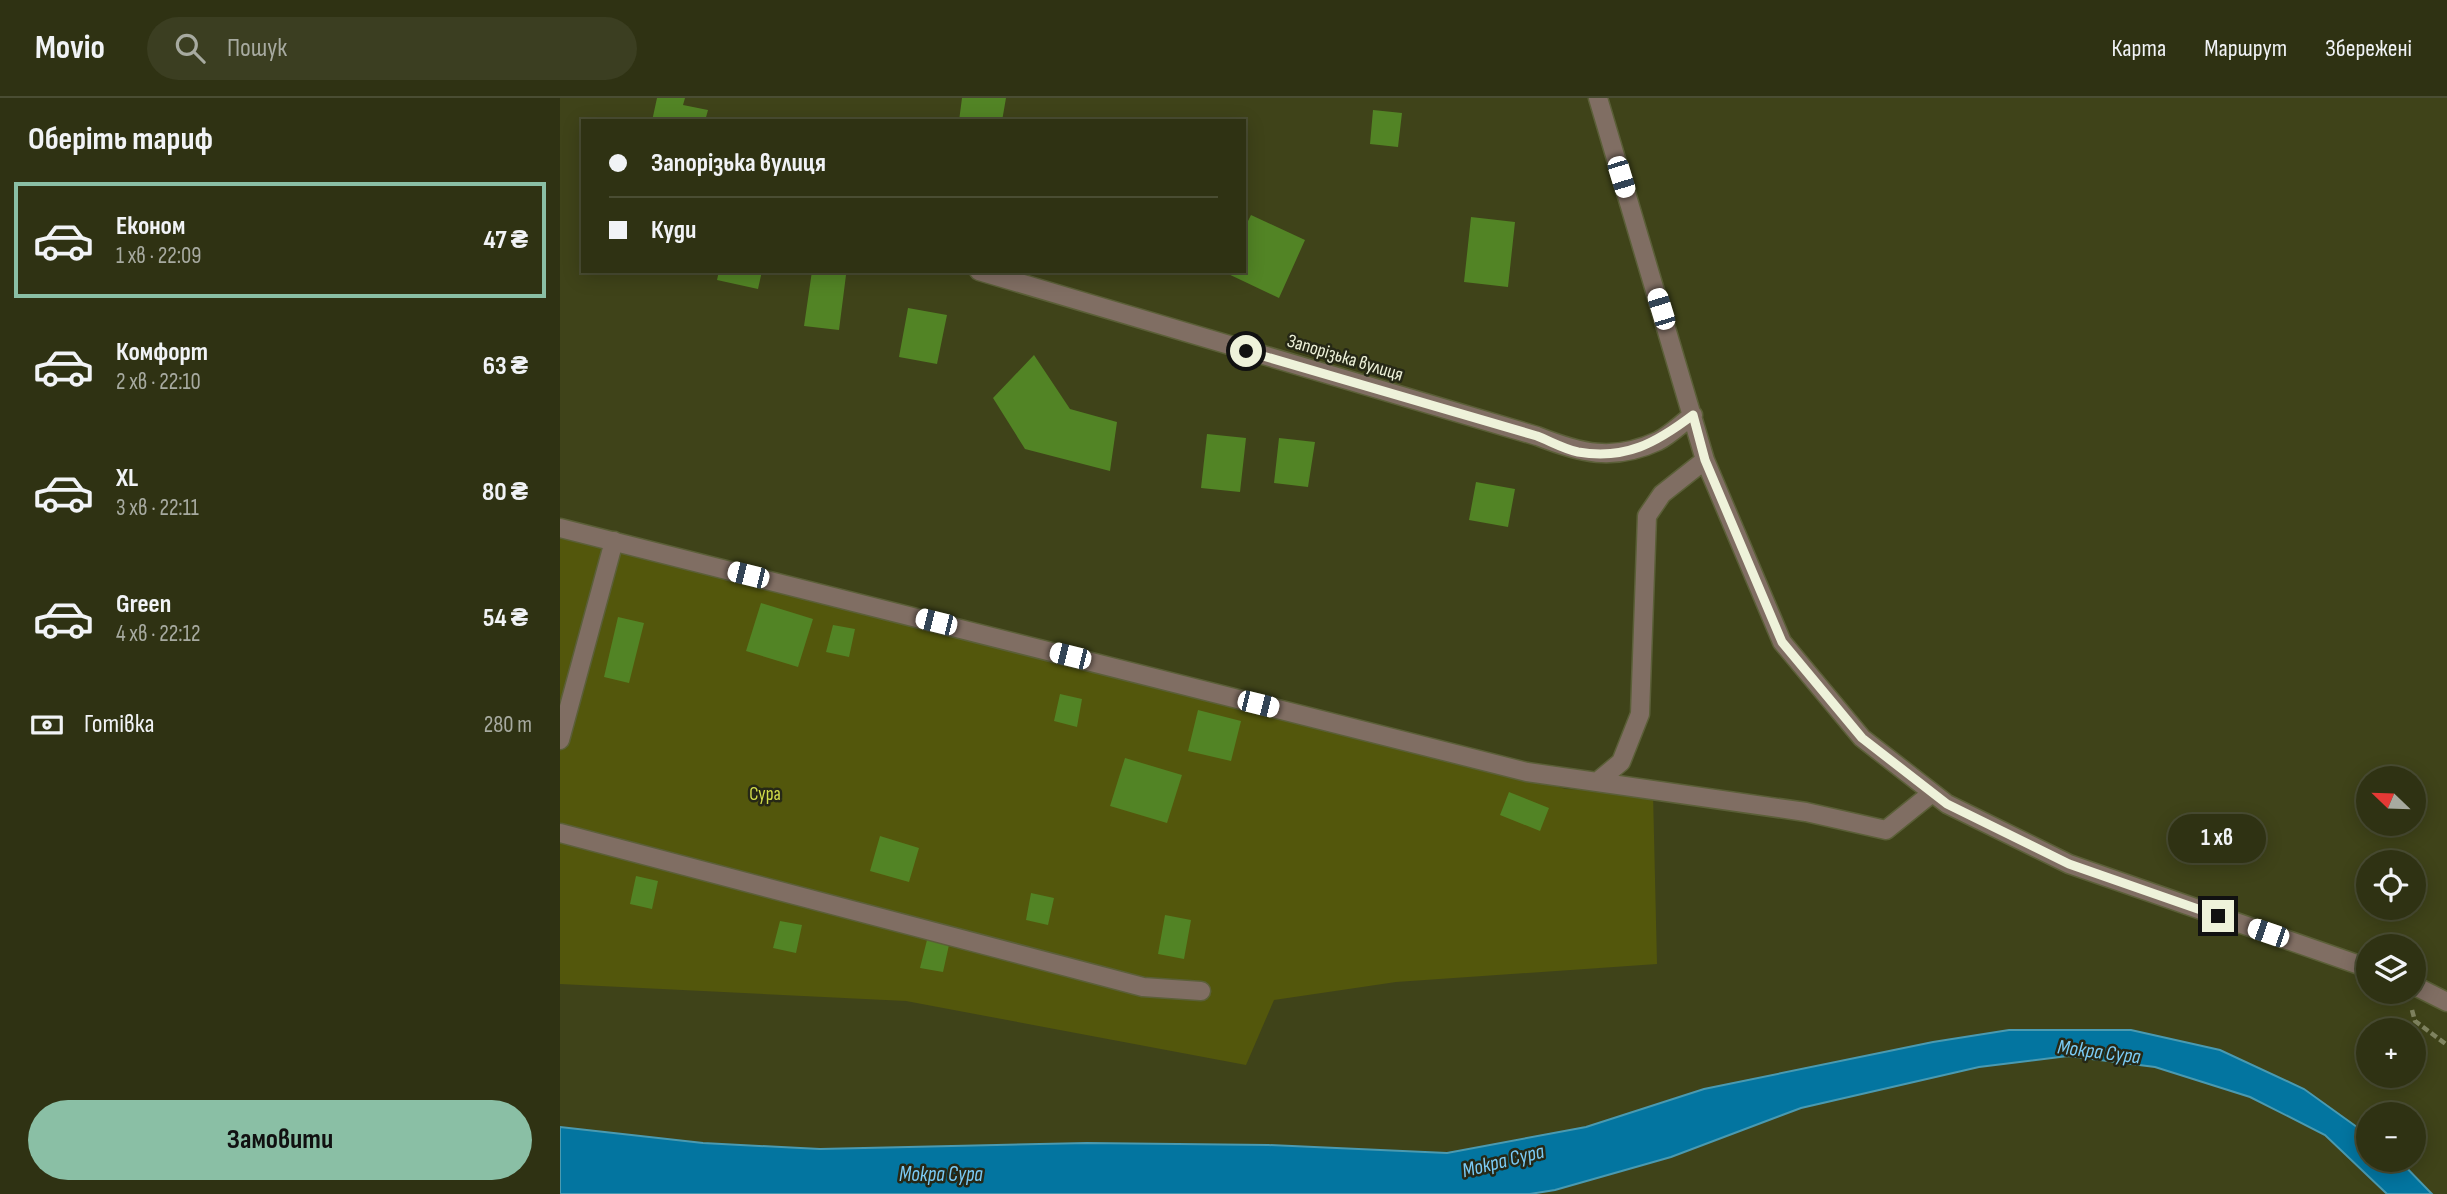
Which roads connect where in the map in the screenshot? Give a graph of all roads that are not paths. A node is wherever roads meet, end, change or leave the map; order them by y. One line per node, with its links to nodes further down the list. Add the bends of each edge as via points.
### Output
1 (1598, 98): 3 (street)
2 (986, 273): 3 (street, Запорізька вулиця, via 1537,436 1576,452 1619,453 1659,441)
3 (1693, 415): 4 (street)
4 (1705, 460): 8 (street, via 1662,494 1647,516 1640,714 1621,762); 9 (street, via 1782,642 1862,738)
5 (560, 528): 6 (street)
6 (614, 541): 7 (street); 8 (street, via 1527,772)
7 (560, 740)
8 (1597, 782): 9 (street, via 1806,812 1886,830)
9 (1932, 793): 11 (street, via 2069,864)
10 (560, 833): 12 (street, via 1143,986)
11 (2356, 964)
12 (1201, 991)
13 (2426, 997): 14 (street)
14 (2447, 1002)

